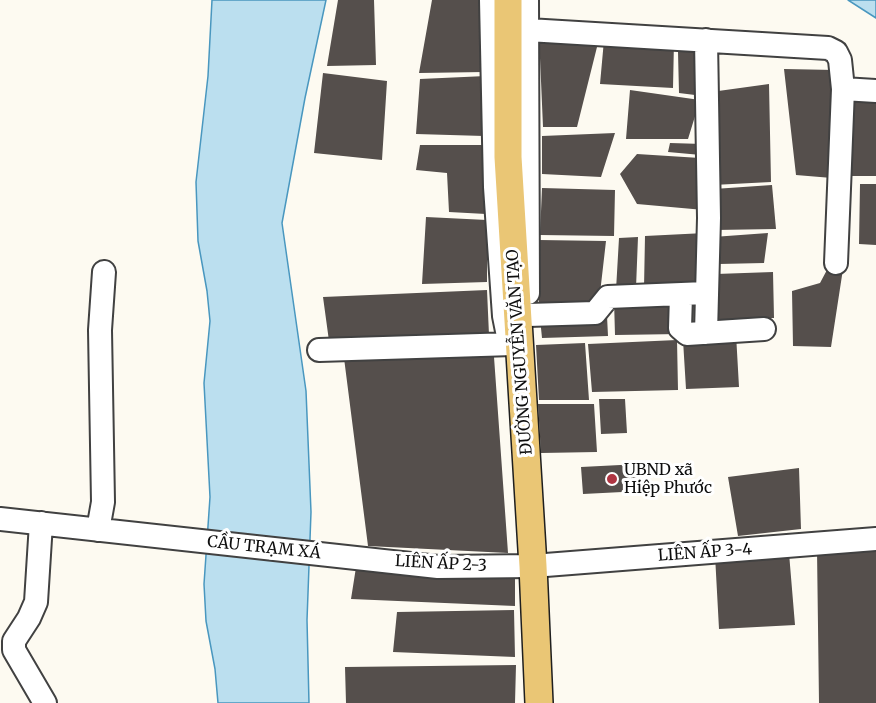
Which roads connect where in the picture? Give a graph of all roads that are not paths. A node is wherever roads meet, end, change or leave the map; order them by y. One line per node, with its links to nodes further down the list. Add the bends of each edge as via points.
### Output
1 (491, 0): 16 (street, via 495,187 504,316)
2 (508, 0): 16 (main road, ĐƯỜNG NGUYỄN VĂN TẠO, via 508,158)
3 (527, 0): 4 (street)
4 (528, 30): 5 (street); 12 (street)
5 (706, 40): 6 (street, via 828,48 840,60); 10 (street)
6 (843, 89): 7 (street); 8 (street)
7 (876, 91)
8 (836, 263)
9 (104, 272): 19 (street, via 100,337 103,502)
10 (706, 293): 11 (street); 14 (street)
11 (681, 295): 12 (street, via 608,297 595,313); 14 (street, via 683,332)
12 (528, 315): 16 (street, via 528,332)
13 (764, 329): 14 (street)
14 (706, 333)
15 (319, 350): 16 (street)
16 (517, 352): 22 (main road, ĐƯỜNG NGUYỄN VĂN TẠO)
17 (0, 519): 18 (street)
18 (41, 523): 19 (street); 23 (street, via 36,602 14,641 14,650)
19 (98, 530): 21 (street, CẦU TRẠM XÁ)
20 (876, 539): 22 (street, LIÊN ẤP 3-4)
21 (350, 557): 22 (street, LIÊN ẤP 2-3, via 438,567)
22 (533, 566): 24 (main road, ĐƯỜNG NGUYỄN VĂN TẠO)
23 (45, 703)
24 (540, 703)

